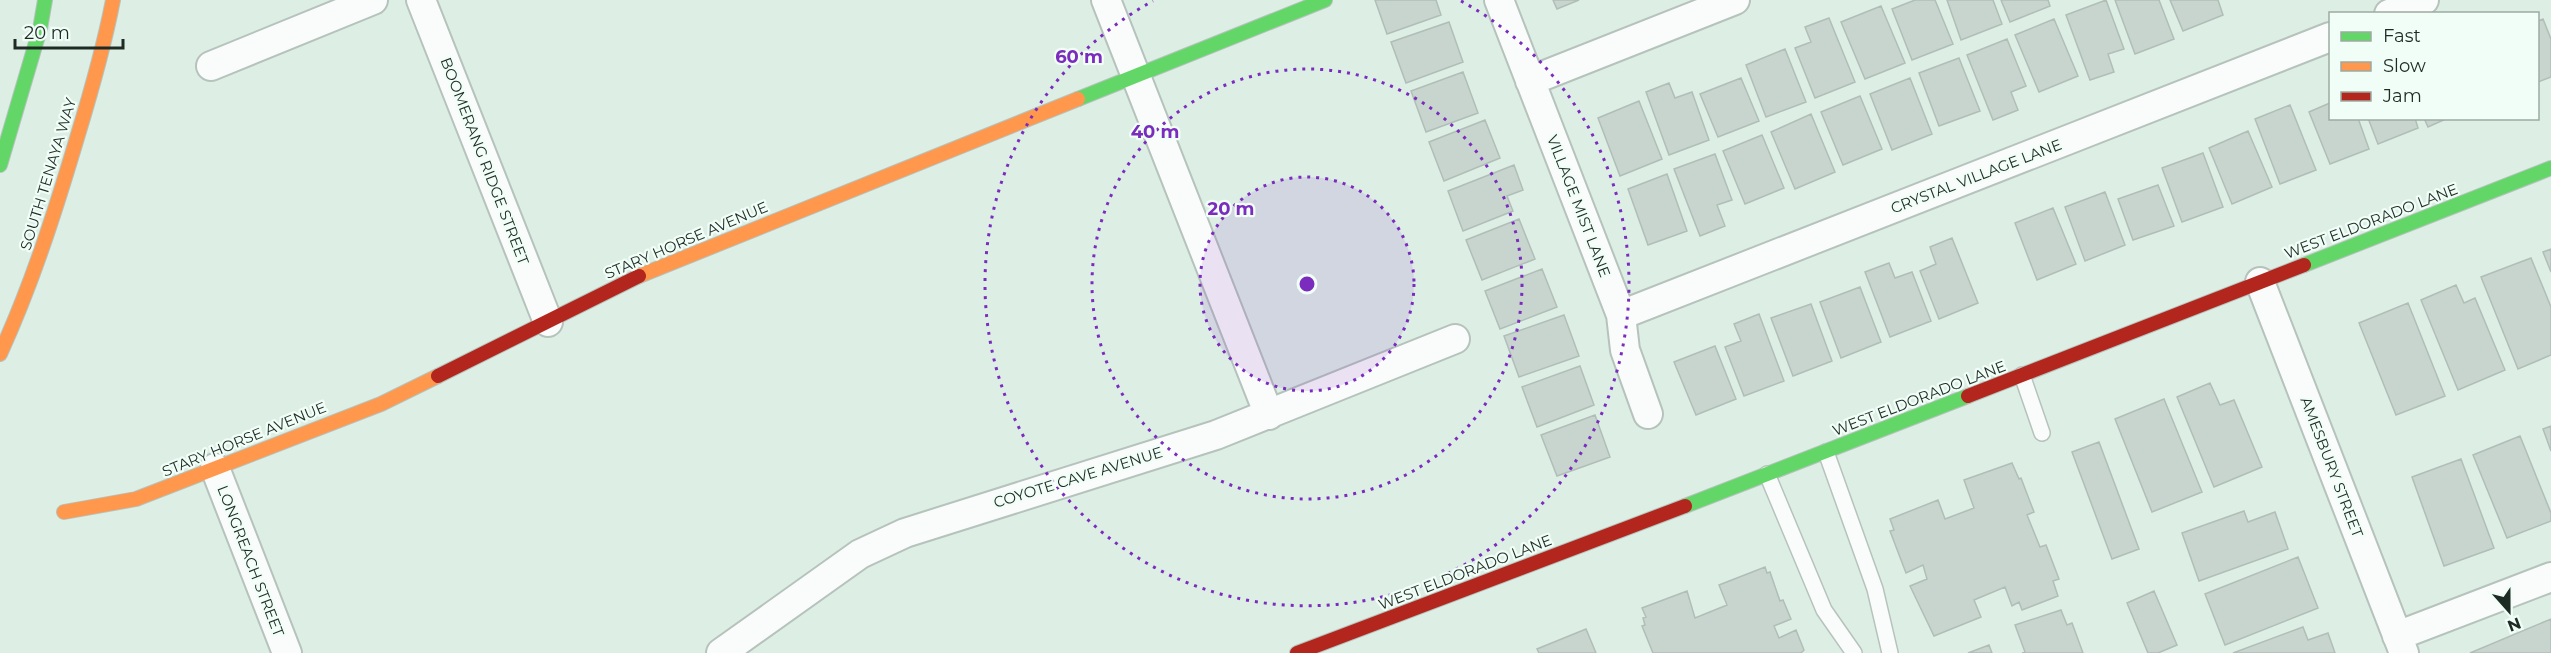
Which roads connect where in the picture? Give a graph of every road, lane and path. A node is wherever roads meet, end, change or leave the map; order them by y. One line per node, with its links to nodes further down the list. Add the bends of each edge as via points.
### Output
1 (45, 0): 15 (street)
2 (113, 0): 21 (street, SOUTH TENAYA WAY, via 106,42 51,228)
3 (373, 0): 12 (street)
4 (421, 0): 19 (street, BOOMERANG RIDGE STREET)
5 (1106, 0): 13 (street)
6 (1325, 0): 13 (street, STARY HORSE AVENUE)
7 (1499, 0): 14 (street, VILLAGE MIST LANE)
8 (1735, 0): 14 (street)
9 (2424, 0): 10 (street)
10 (2394, 12)
11 (2329, 38): 18 (street, CRYSTAL VILLAGE LANE)
12 (212, 66)
13 (1136, 75): 19 (street, STARY HORSE AVENUE, via 664,264); 24 (street)
14 (1530, 81): 18 (street, VILLAGE MIST LANE)
15 (0, 165)
16 (2551, 168): 17 (street, WEST ELDORADO LANE)
17 (2260, 282): 22 (street, WEST ELDORADO LANE); 31 (street, AMESBURY STREET)
18 (1621, 315): 23 (street, VILLAGE MIST LANE, via 1625,350)
19 (548, 322): 27 (street, STARY HORSE AVENUE, via 381,404)
20 (1455, 339): 24 (street, COYOTE CAVE AVENUE)
21 (0, 354)
22 (2022, 375): 25 (lane); 26 (street, WEST ELDORADO LANE)
23 (1648, 414)
24 (1269, 415): 33 (street, COYOTE CAVE AVENUE, via 905,533 860,554)
25 (2042, 433)
26 (1826, 452): 28 (street, WEST ELDORADO LANE); 36 (lane, via 1875,589)
27 (215, 468): 29 (street, STARY HORSE AVENUE, via 136,499); 32 (street, LONGREACH STREET)
28 (1767, 474): 34 (street, WEST ELDORADO LANE); 35 (lane, via 1824,610)
29 (64, 512)
30 (2551, 577): 31 (street)
31 (2400, 645)
32 (287, 653)
33 (721, 653)
34 (1297, 653)
35 (1854, 653)
36 (1890, 653)

